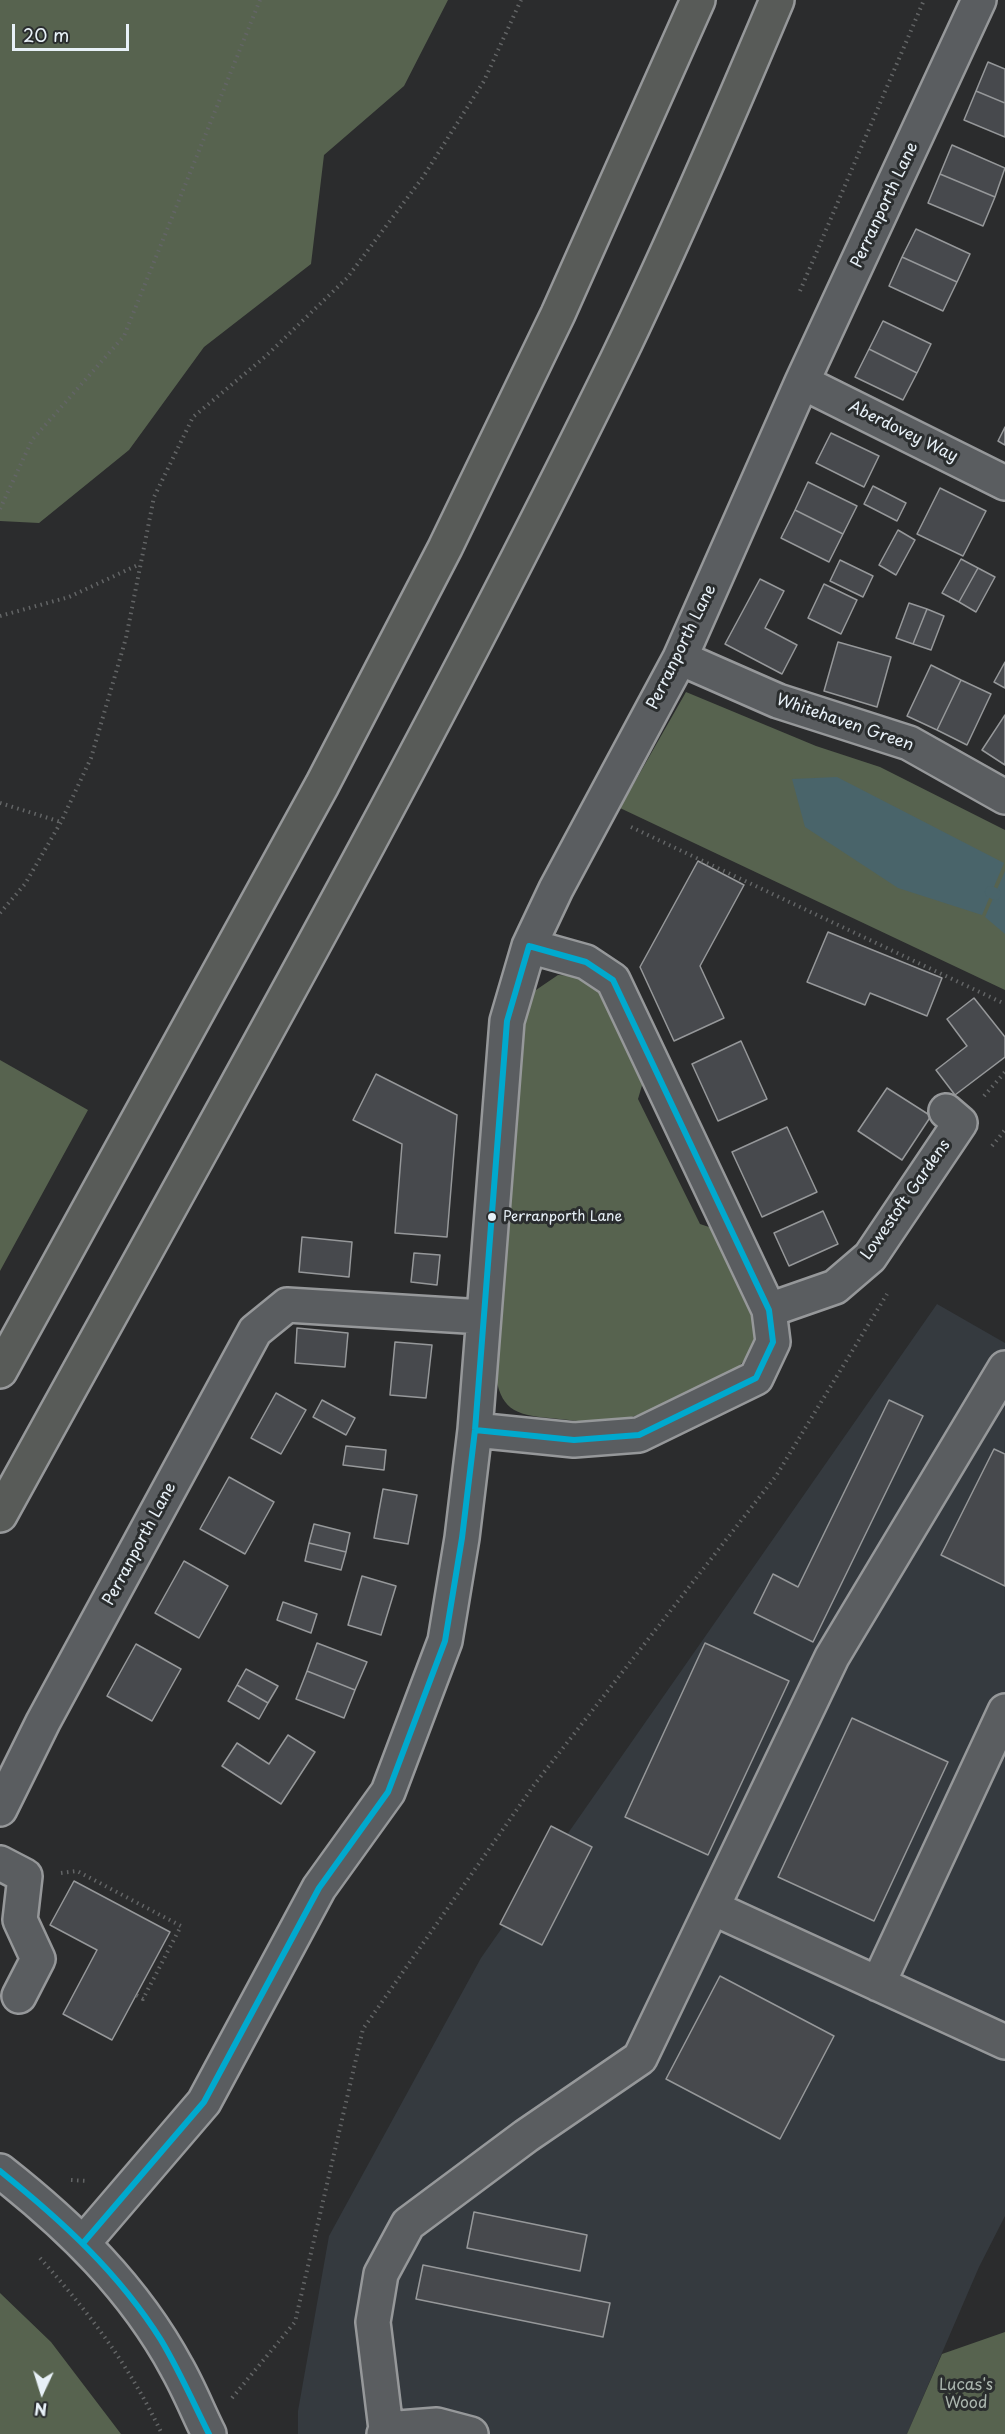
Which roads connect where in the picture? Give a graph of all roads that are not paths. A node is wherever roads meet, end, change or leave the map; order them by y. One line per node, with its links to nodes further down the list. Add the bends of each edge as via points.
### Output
1 (698, 0): 13 (highway, via 558,314 445,548 322,785)
2 (777, 0): 15 (highway, via 624,345 499,596)
3 (979, 0): 4 (street, Perranporth Lane)
4 (802, 382): 5 (street, Aberdovey Way); 6 (street, Perranporth Lane)
5 (1005, 483)
6 (681, 658): 7 (street, Whitehaven Green, via 778,701 909,743); 8 (street, Perranporth Lane)
7 (1005, 797)
8 (529, 946): 10 (street, via 586,962 613,981); 11 (street, Perranporth Lane, via 507,1021)
9 (946, 1111): 10 (street, Lowestoft Gardens, via 960,1123 870,1257 835,1287)
10 (769, 1310): 14 (street, via 773,1342 756,1378 639,1435 574,1440)
11 (483, 1317): 14 (street, Perranporth Lane); 17 (street, Perranporth Lane, via 286,1305 255,1331 43,1722)
12 (1005, 1368): 19 (street, via 832,1657)
13 (0, 1371)
14 (475, 1430): 24 (street, Perranporth Lane, via 446,1641 388,1792 319,1888 204,2102)
15 (0, 1515)
16 (1005, 1711): 20 (street)
17 (0, 1809)
18 (12, 1870): 21 (street, via 20,1920 38,1959)
19 (713, 1908): 20 (street); 26 (street, via 640,2058 408,2224 381,2274 373,2322)
20 (878, 1984): 22 (street)
21 (19, 1996)
22 (1005, 2042)
23 (0, 2171): 24 (street)
24 (84, 2242): 25 (street, via 132,2297 177,2367)
25 (208, 2431)
26 (385, 2432): 27 (street, via 436,2425)
27 (471, 2434)

